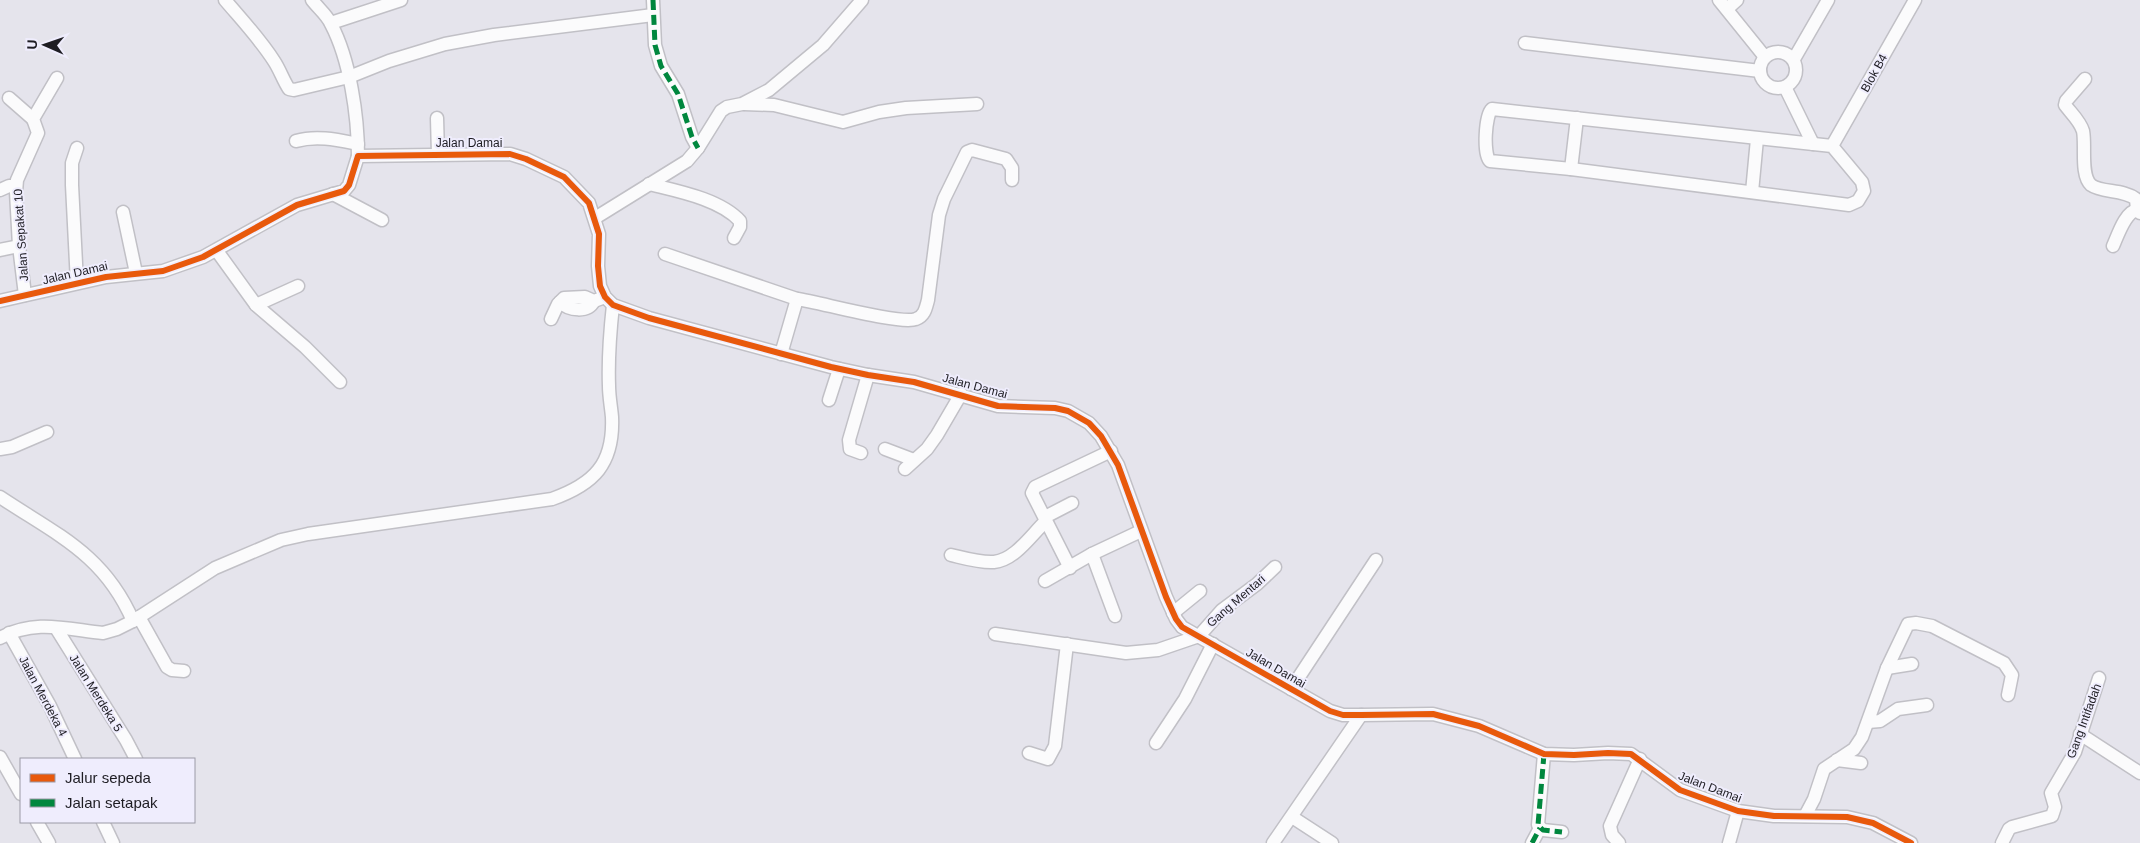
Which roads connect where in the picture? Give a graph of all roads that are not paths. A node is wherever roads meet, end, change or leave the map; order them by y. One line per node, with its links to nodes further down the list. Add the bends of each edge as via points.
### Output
1 (224, 0): 15 (street, via 258,37 289,89)
2 (312, 0): 10 (street)
3 (401, 0): 10 (street)
4 (653, 0): 9 (street)
5 (862, 0): 20 (street, via 823,45 769,90)
6 (1828, 0): 13 (street)
7 (1915, 0): 28 (street, Blok B4)
8 (1728, 3): 12 (street)
9 (653, 15): 15 (street, via 445,44); 30 (street, via 655,45 661,66 678,94)
10 (331, 23): 15 (street)
11 (1525, 44): 14 (street)
12 (1765, 57): 13 (street, via 1774,52 1785,52); 14 (street)
13 (1794, 60): 18 (street, via 1793,80)
14 (1760, 71): 18 (street, via 1765,82 1774,88)
15 (349, 77): 31 (street, via 358,126)
16 (58, 78): 24 (street)
17 (2085, 79): 40 (street, via 2065,105 2083,131 2085,173 2094,187 2136,198)
18 (1785, 87): 27 (street)
19 (9, 98): 24 (street)
20 (742, 104): 21 (street, via 774,105 843,122 906,108); 30 (street, via 721,111)
21 (977, 104)
22 (437, 118): 32 (street)
23 (1577, 118): 25 (street); 33 (street); 33 (street, via 1492,109 1488,116 1485,154 1490,161)
24 (33, 120): 36 (street, Jalan Sepakat 10, via 38,133)
25 (1757, 139): 27 (street); 38 (street)
26 (296, 141): 31 (street, via 322,138)
27 (1813, 144): 28 (street)
28 (1832, 146): 38 (street, via 1864,186 1854,204)
29 (77, 148): 51 (street, via 72,163 72,185)
30 (698, 148): 35 (street, via 687,161)
31 (358, 150): 32 (street, Jalan Damai); 39 (street, Jalan Damai, via 346,188)
32 (438, 154): 42 (street, Jalan Damai, via 501,153 526,159 564,176 589,203)
33 (1572, 169): 38 (street)
34 (1012, 180): 54 (street, via 1012,168 1006,159 972,150 967,152 941,207 928,300 924,312 917,319 876,316)
35 (649, 184): 42 (street); 44 (street, via 696,196 733,214 740,221)
36 (16, 186): 37 (street); 45 (street, Jalan Sepakat 10)
37 (0, 190)
38 (1752, 192)
39 (333, 194): 43 (street); 48 (street, Jalan Damai, via 297,205)
40 (2139, 211): 46 (street, via 2134,210 2127,218)
41 (123, 212): 50 (street)
42 (595, 218): 56 (street, Jalan Damai)
43 (382, 220)
44 (734, 238)
45 (19, 246): 47 (street); 53 (street, Jalan Sepakat 10)
46 (2112, 246)
47 (0, 250)
48 (217, 251): 50 (street, Jalan Damai, via 163,272); 57 (street)
49 (665, 254): 54 (street)
50 (136, 273): 51 (street, Jalan Damai, via 106,276)
51 (77, 284): 53 (street, Jalan Damai)
52 (298, 286): 57 (street)
53 (25, 295): 55 (street, Jalan Damai)
54 (797, 299): 59 (street)
55 (0, 301)
56 (604, 301): 58 (street, via 564,298); 59 (street, Jalan Damai, via 649,318); 83 (street, via 612,418 608,454 594,476 575,490 552,498 281,540 215,568)
57 (256, 305): 62 (street)
58 (551, 320)
59 (781, 354): 60 (street, Jalan Damai)
60 (839, 369): 61 (street, Jalan Damai); 64 (street)
61 (868, 375): 63 (street, Jalan Damai); 69 (street, via 849,440 850,449)
62 (340, 382)
63 (961, 394): 67 (street, via 937,435 910,464); 68 (street, Jalan Damai, via 998,406 1068,411 1089,423)
64 (829, 400)
65 (47, 432): 66 (street)
66 (0, 449)
67 (885, 449)
68 (1111, 451): 72 (street, via 1034,488 1032,494); 73 (street, Jalan Damai, via 1124,478)
69 (861, 453)
70 (0, 497): 83 (street, via 71,541 120,592)
71 (1072, 503): 72 (street)
72 (1046, 519): 75 (street, via 1013,554 1002,560 987,562); 78 (street)
73 (1141, 531): 74 (street); 81 (street, Jalan Damai)
74 (1092, 554): 78 (street); 82 (street)
75 (951, 555)
76 (1376, 560): 94 (street)
77 (1275, 566): 87 (street, Gang Mentari, via 1222,610)
78 (1070, 568): 79 (street)
79 (1045, 581)
80 (1200, 591): 81 (street)
81 (1173, 613): 87 (street, Jalan Damai, via 1182,627)
82 (1116, 616)
83 (136, 619): 84 (street, via 103,633); 92 (street, via 167,668)
84 (56, 628): 86 (street, via 29,627); 105 (street, Jalan Merdeka 5)
85 (995, 634): 88 (street)
86 (5, 636): 104 (street, Jalan Merdeka 4, via 50,706)
87 (1199, 636): 88 (street, via 1158,650 1126,654); 89 (street, Jalan Damai)
88 (1067, 644): 101 (street, via 1056,746 1048,759)
89 (1213, 644): 94 (street, Jalan Damai); 100 (street, via 1185,699)
90 (1912, 664): 91 (street)
91 (1887, 668): 95 (street, via 1906,626 1916,623 1932,626 2004,663 2012,675); 98 (street)
92 (184, 671)
93 (2100, 678): 99 (street, Gang Intifadah)
94 (1291, 689): 97 (street, Jalan Damai, via 1330,711)
95 (2008, 696)
96 (1927, 705): 98 (street, via 1898,710 1880,721)
97 (1361, 716): 102 (street, Jalan Damai, via 1433,714 1479,726); 112 (street)
98 (1868, 722): 107 (street, via 1854,749)
99 (2080, 734): 109 (street); 126 (street, Gang Intifadah, via 2075,752 2051,793 2055,807 2052,816 2012,827)
100 (1156, 743)
101 (1029, 753)
102 (1544, 754): 106 (street, Jalan Damai, via 1624,753); 116 (street)
103 (0, 757): 110 (street)
104 (75, 758)
105 (135, 758)
106 (1640, 759): 111 (street, Jalan Damai, via 1680,790); 123 (street, via 1610,826)
107 (1837, 760): 108 (street); 113 (street, via 1824,769)
108 (1861, 763)
109 (2140, 773)
110 (20, 792)
111 (1738, 811): 113 (street, Jalan Damai); 124 (street)
112 (1292, 816): 120 (street); 121 (street)
113 (1805, 816): 125 (street, Jalan Damai, via 1860,820)
114 (38, 823): 118 (street)
115 (104, 823): 119 (street)
116 (1540, 828): 117 (street); 122 (street)
117 (1562, 832)
118 (49, 843)
119 (113, 843)
120 (1273, 843)
121 (1332, 843)
122 (1532, 843)
123 (1619, 843)
124 (1729, 843)
125 (1911, 843)
126 (2002, 843)

